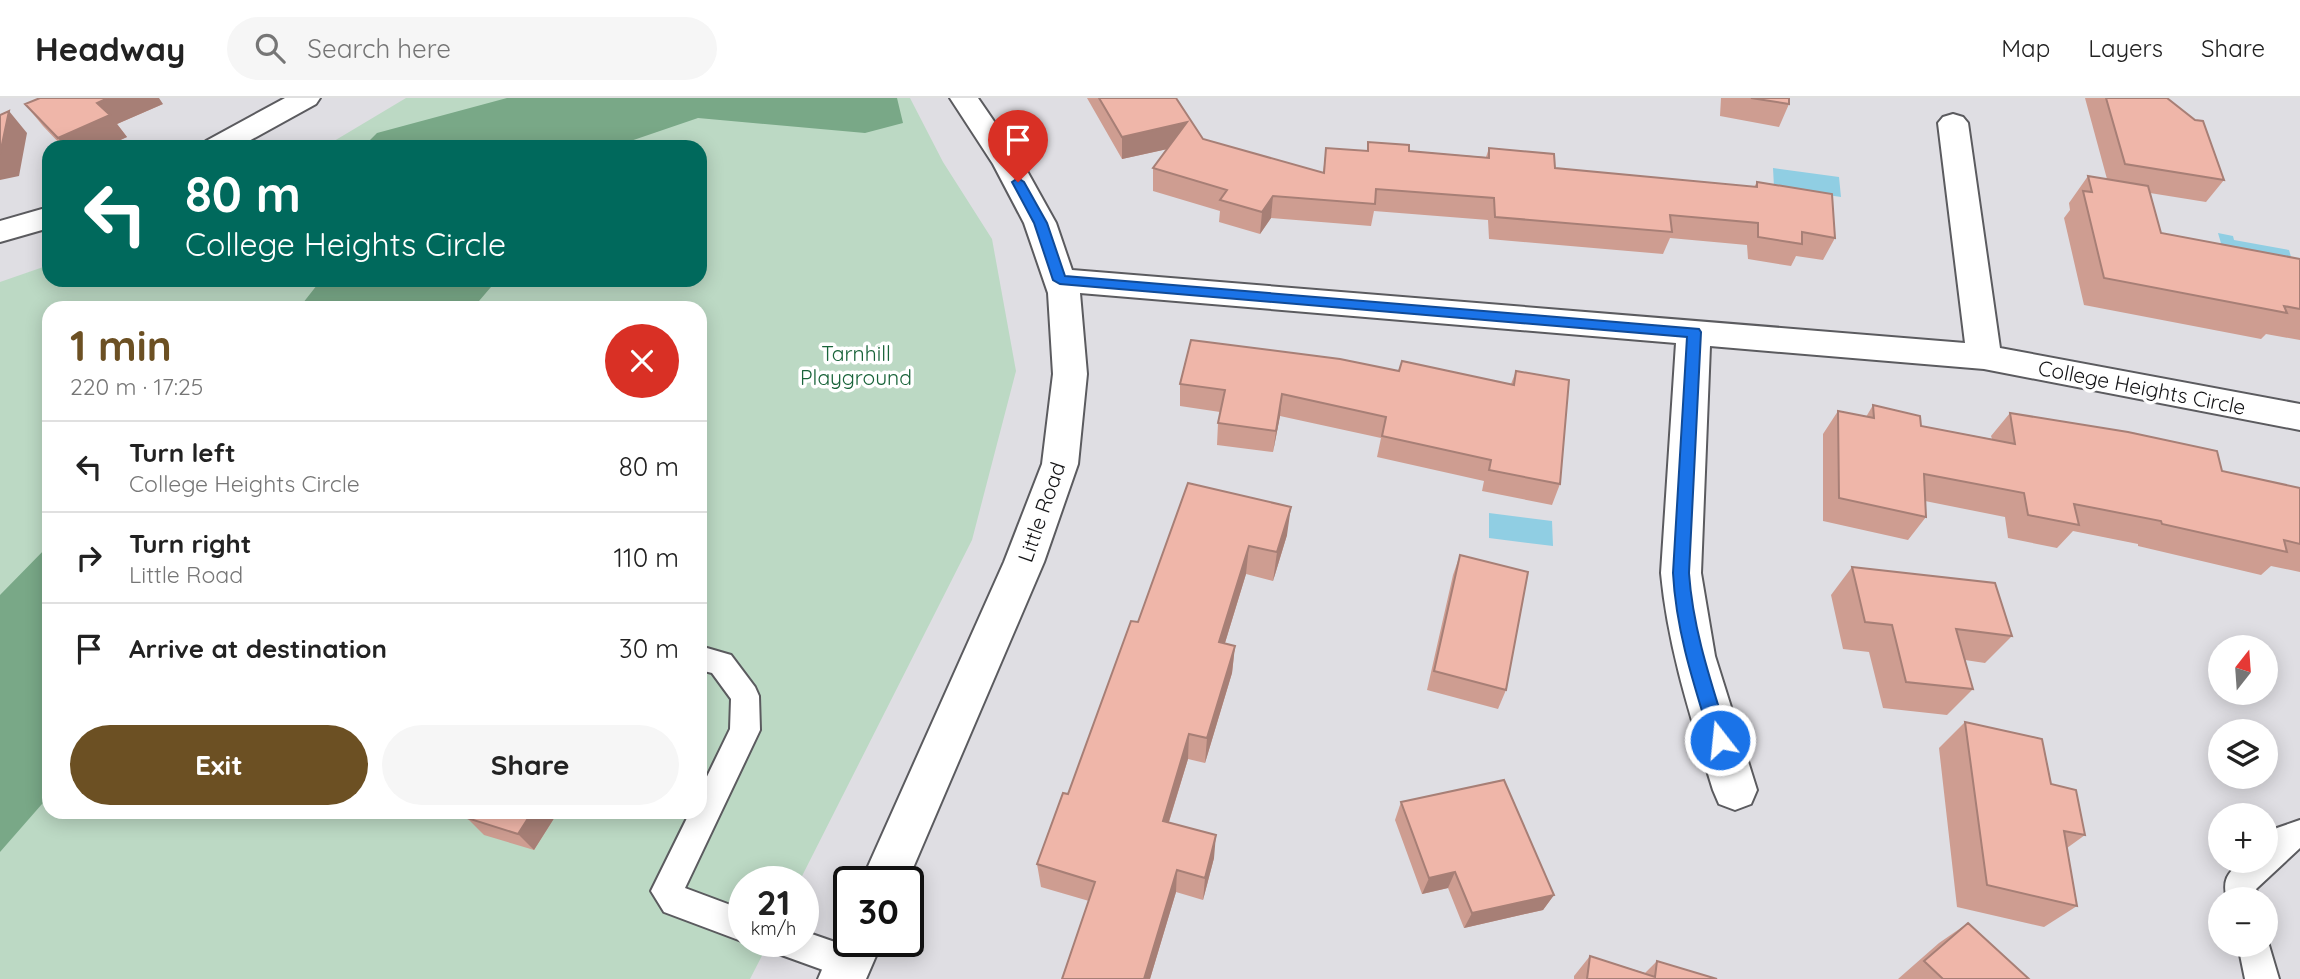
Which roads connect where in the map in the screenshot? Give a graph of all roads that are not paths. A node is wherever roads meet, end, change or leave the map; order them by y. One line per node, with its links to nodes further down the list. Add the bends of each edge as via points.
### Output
1 (306, 98): 4 (street)
2 (964, 98): 7 (street, Little Road, via 1040,223)
3 (1953, 122): 9 (street)
4 (229, 140)
5 (42, 219): 6 (street)
6 (0, 232)
7 (1060, 280): 8 (street, College Heights Circle); 17 (street, Little Road, via 1070,374 1060,464 1024,562)
8 (1694, 332): 9 (street, College Heights Circle); 12 (street, via 1683,607)
9 (1984, 357): 10 (street, College Heights Circle)
10 (2300, 417)
11 (707, 660): 13 (lane, via 722,664 745,696 745,730)
12 (1735, 790)
13 (707, 808)
14 (702, 819): 20 (lane, via 667,891 675,901)
15 (2300, 834): 16 (lane)
16 (2278, 848)
17 (891, 866)
18 (2251, 873): 19 (lane)
19 (2240, 887)
20 (728, 920)
21 (819, 952): 23 (lane)
22 (2257, 957): 24 (lane)
23 (850, 961)
24 (2262, 979)

